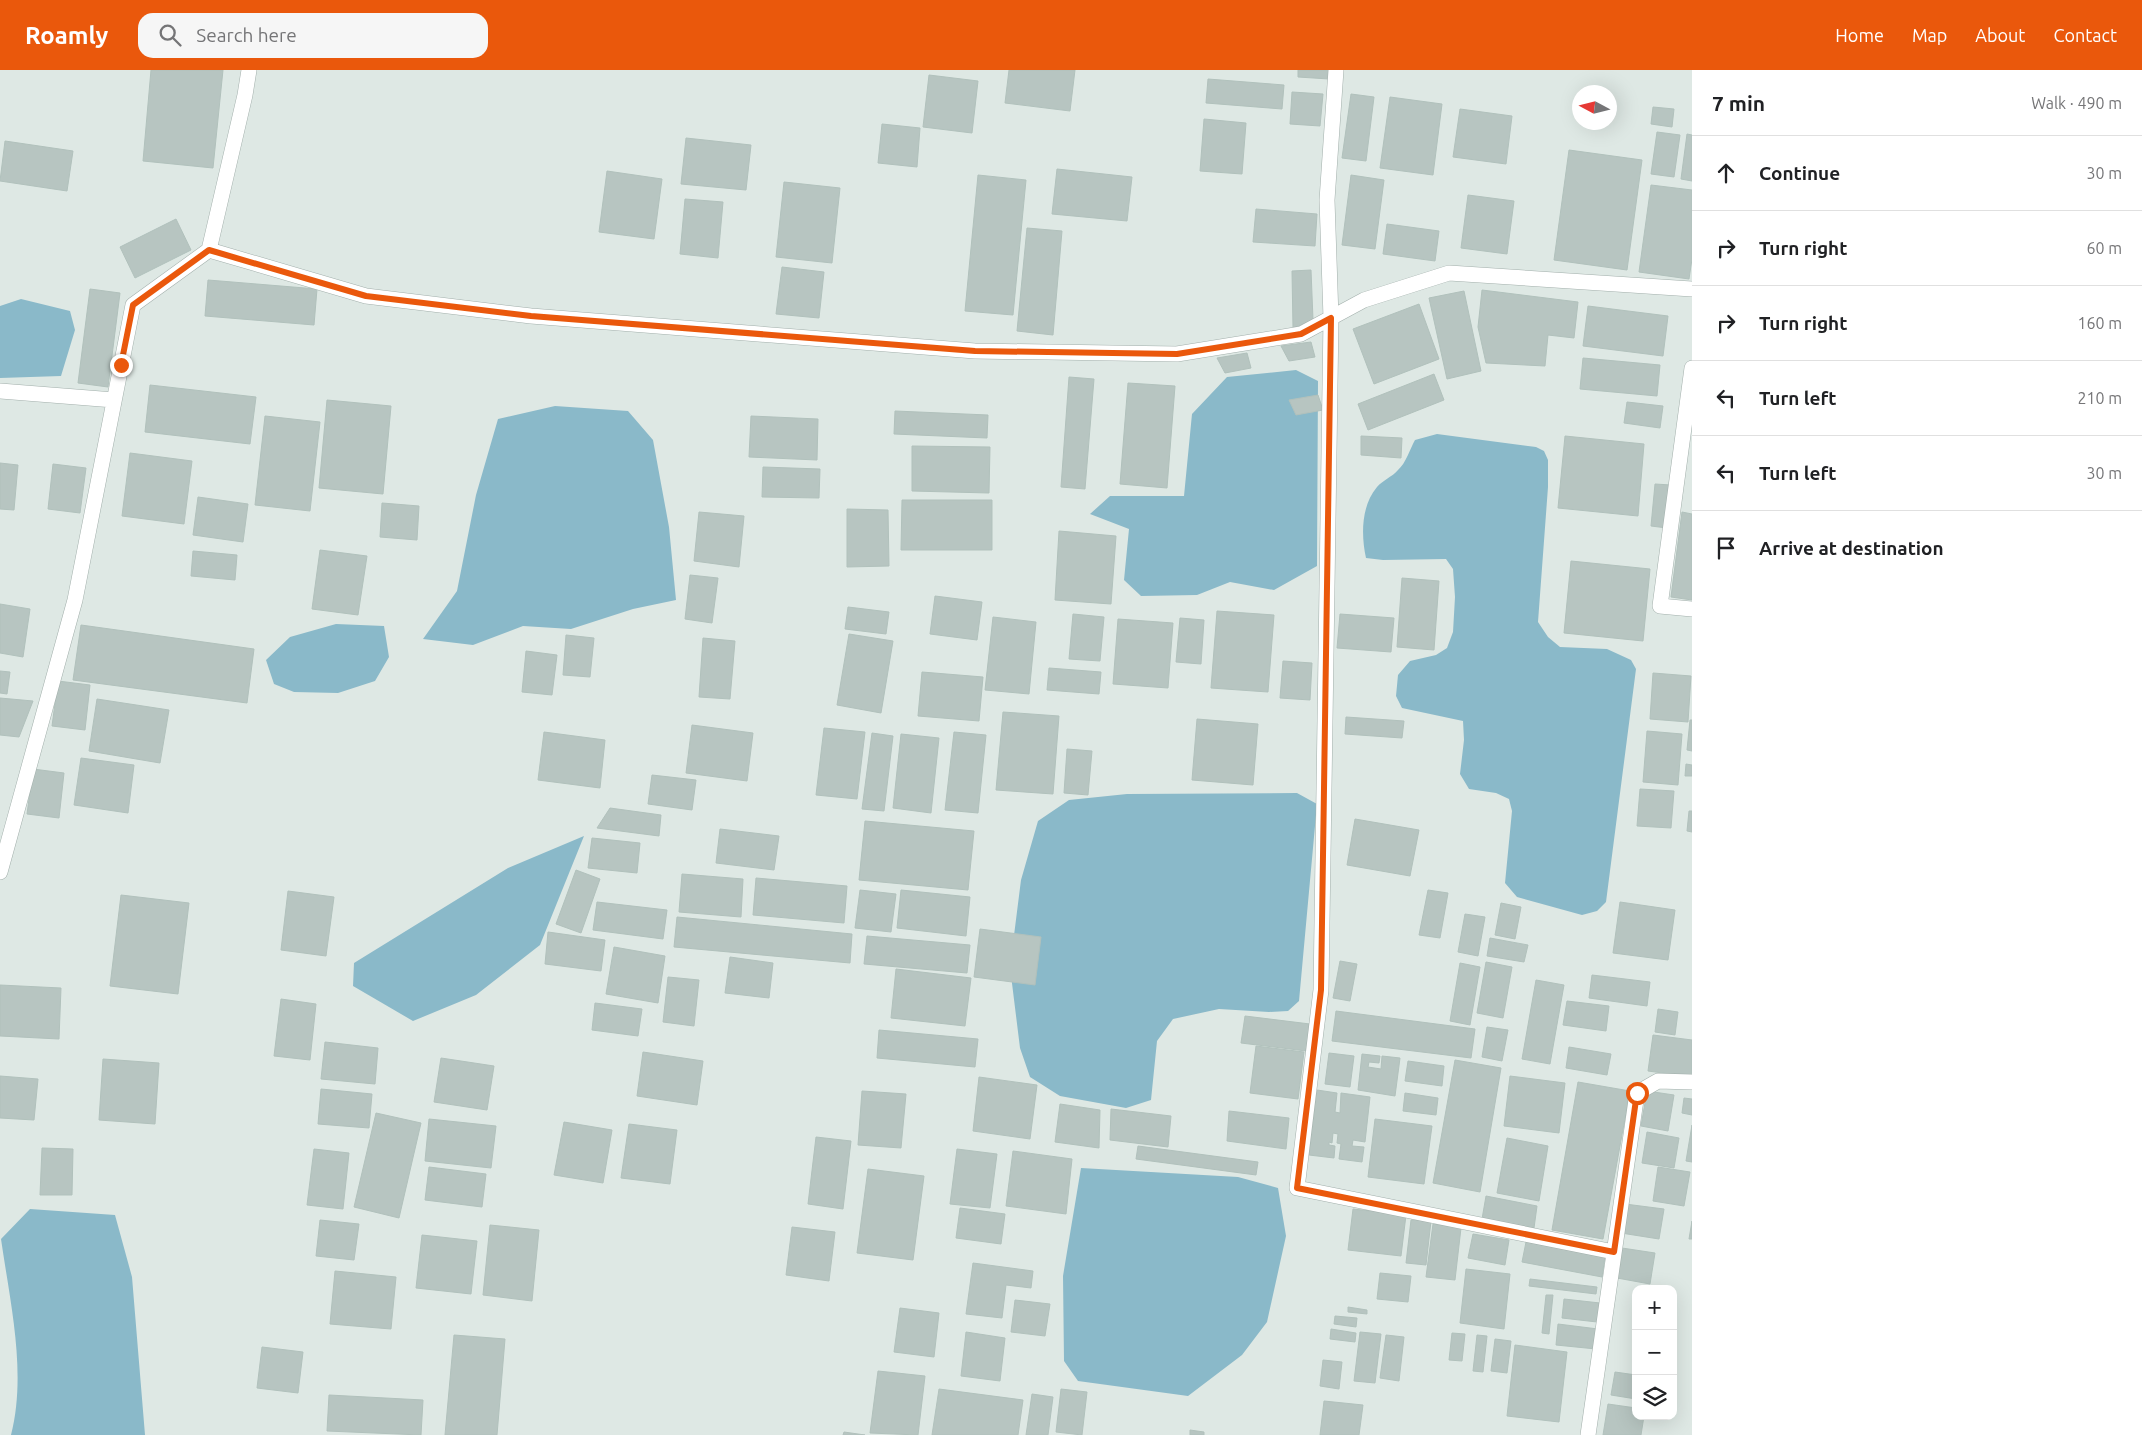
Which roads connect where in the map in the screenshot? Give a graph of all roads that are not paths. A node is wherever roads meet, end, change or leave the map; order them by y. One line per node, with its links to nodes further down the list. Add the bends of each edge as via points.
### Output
1 (248, 70): 3 (street)
2 (1336, 70): 5 (street, via 1327,200)
3 (209, 250): 5 (street, via 366,296 531,316 975,351 1177,354 1301,334); 8 (street, via 133,305)
4 (1692, 290): 5 (street, via 1449,273 1364,300)
5 (1331, 318): 12 (street, via 1321,990 1297,1188)
6 (1692, 368): 9 (street, via 1660,606)
7 (0, 391): 8 (street)
8 (114, 400): 10 (street, via 75,600)
9 (1692, 609)
10 (0, 872)
11 (1692, 1082): 12 (street, via 1658,1081 1637,1093)
12 (1614, 1252): 13 (street)
13 (1588, 1435)

